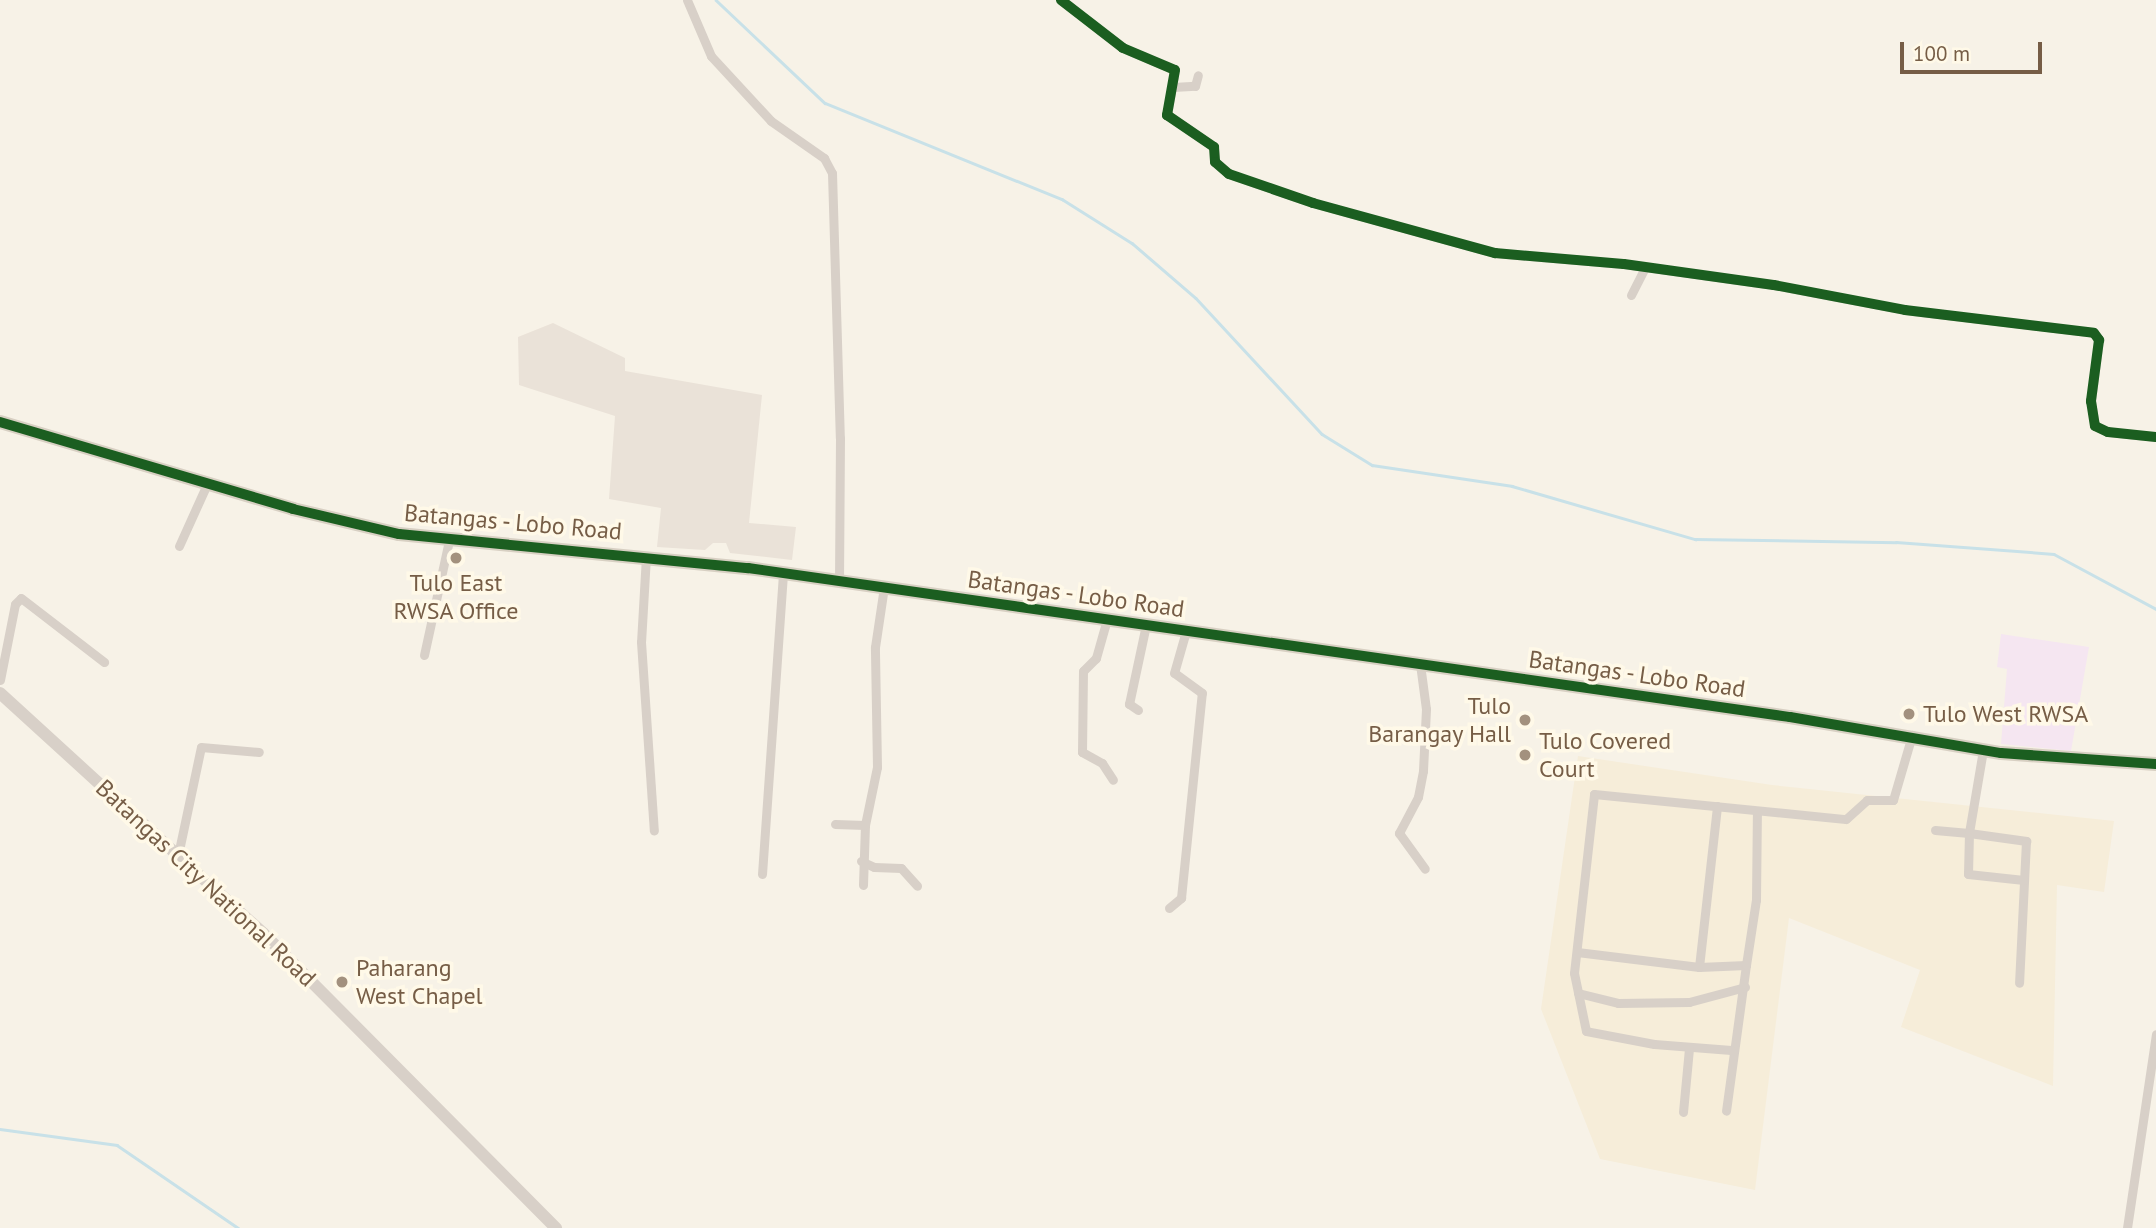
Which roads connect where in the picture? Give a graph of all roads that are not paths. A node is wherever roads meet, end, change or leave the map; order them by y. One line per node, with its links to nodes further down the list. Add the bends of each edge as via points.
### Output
1 (687, 0): 14 (street, via 711,56 771,121 824,158 832,173)
2 (1061, 0): 4 (street, via 1123,48 1170,65 1176,75)
3 (1198, 75): 4 (street, via 1195,86)
4 (1173, 87): 5 (street, via 1167,115 1214,147 1215,162 1229,174 1313,203 1495,253)
5 (1645, 268): 6 (street); 8 (street, via 1774,285 1905,310 2094,333 2099,340 2091,401 2095,426)
6 (1632, 295)
7 (0, 422): 9 (main road, Batangas - Lobo Road)
8 (2156, 437)
9 (207, 484): 10 (main road, Batangas - Lobo Road, via 349,524); 11 (street)
10 (449, 540): 12 (main road, Batangas - Lobo Road); 19 (street)
11 (179, 546)
12 (646, 556): 13 (main road, Batangas - Lobo Road); 35 (street, via 641,642)
13 (783, 573): 14 (main road, Batangas - Lobo Road); 40 (street)
14 (839, 581): 15 (main road, Batangas - Lobo Road)
15 (884, 587): 16 (main road, Batangas - Lobo Road); 33 (street, via 875,647 877,767)
16 (1107, 619): 17 (main road, Batangas - Lobo Road); 29 (street, via 1096,658 1083,671 1082,752 1102,763)
17 (1146, 625): 18 (main road, Batangas - Lobo Road); 24 (street, via 1129,704)
18 (1186, 631): 21 (main road, Batangas - Lobo Road); 44 (street, via 1174,673 1202,693 1181,898)
19 (424, 655)
20 (104, 662): 22 (street, via 21,598 15,604)
21 (1420, 664): 25 (main road, Batangas - Lobo Road); 39 (street, via 1426,709 1423,771 1418,797 1399,833 1400,841)
22 (0, 681)
23 (0, 692): 37 (street, Batangas City National Road)
24 (1138, 710)
25 (1912, 735): 26 (main road, Batangas - Lobo Road); 31 (street, via 1893,800 1867,800 1846,819)
26 (1983, 750): 28 (main road, Batangas - Lobo Road); 36 (street)
27 (259, 752): 37 (street, via 201,747)
28 (2156, 764)
29 (1113, 780)
30 (1717, 806): 31 (street); 45 (street, via 1596,791); 47 (street)
31 (1757, 811): 46 (street, via 1756,900)
32 (835, 824): 33 (street)
33 (865, 825): 38 (street)
34 (1935, 830): 36 (street)
35 (654, 831)
36 (1969, 833): 41 (street, via 1968,874); 41 (street, via 2026,839)
37 (178, 855): 56 (street, Batangas City National Road, via 272,942)
38 (861, 861): 42 (street); 43 (street, via 874,867 901,868)
39 (1425, 869)
40 (762, 874)
41 (2024, 880): 48 (street)
42 (863, 885)
43 (917, 886)
44 (1169, 908)
45 (1577, 952): 47 (street); 50 (street, via 1574,973)
46 (1746, 965): 47 (street); 49 (street)
47 (1699, 967)
48 (2019, 982)
49 (1745, 987): 50 (street, via 1689,1002 1618,1003); 53 (street)
50 (1578, 993): 52 (street, via 1583,1024 1591,1035)
51 (2156, 1034): 57 (street)
52 (1689, 1048): 53 (street); 55 (street)
53 (1731, 1050): 54 (street)
54 (1726, 1111)
55 (1683, 1112)
56 (556, 1228)
57 (2127, 1228)

